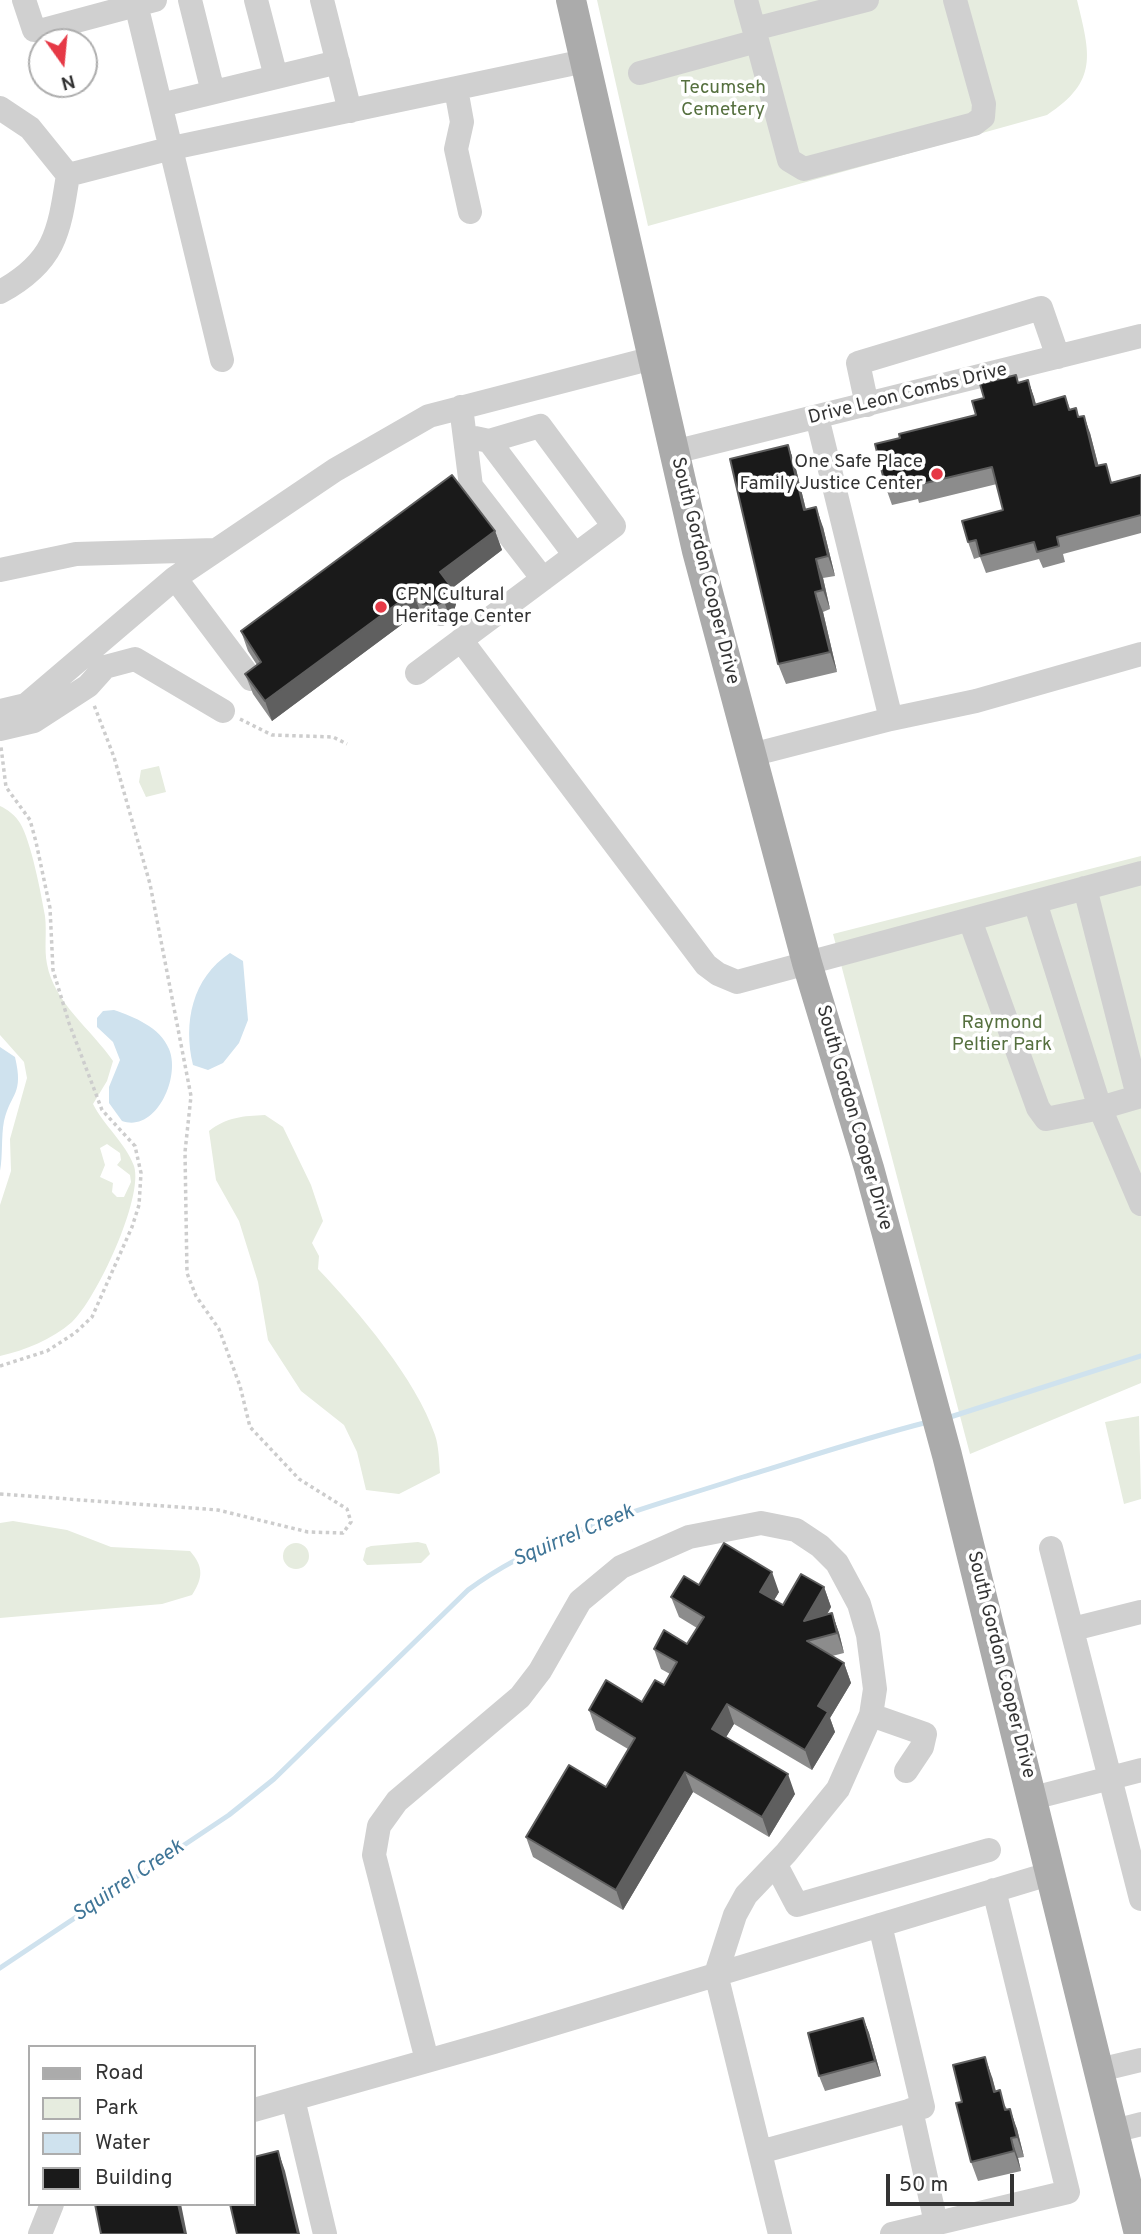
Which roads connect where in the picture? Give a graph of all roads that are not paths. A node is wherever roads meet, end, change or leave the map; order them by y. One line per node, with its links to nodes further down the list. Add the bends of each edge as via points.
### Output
1 (24, 0): 9 (street, via 34,30)
2 (190, 0): 16 (street)
3 (256, 0): 14 (street)
4 (323, 0): 12 (street)
5 (571, 0): 11 (main road, South Gordon Cooper Drive)
6 (746, 0): 10 (street)
7 (866, 0): 10 (street)
8 (955, 0): 10 (street, via 984,104 983,117 974,124 804,169 789,160)
9 (142, 2): 17 (street)
10 (756, 35): 13 (street)
11 (585, 61): 15 (street); 26 (main road, South Gordon Cooper Drive)
12 (338, 62): 14 (street); 19 (street)
13 (640, 73)
14 (275, 78): 16 (street)
15 (456, 89): 19 (street); 22 (street, via 462,122 456,149)
16 (213, 92): 17 (street)
17 (161, 105): 20 (street)
18 (0, 107): 21 (street, via 30,128)
19 (350, 111): 20 (street)
20 (172, 148): 21 (street); 27 (street)
21 (68, 175): 23 (street, via 61,222 44,259)
22 (470, 212)
23 (0, 292)
24 (1141, 336): 25 (street, Drive Leon Combs Drive)
25 (1058, 357): 28 (street, Drive Leon Combs Drive); 28 (street, via 1041,308 858,363)
26 (653, 358): 29 (street); 33 (main road, South Gordon Cooper Drive)
27 (222, 360)
28 (867, 405): 30 (street, Drive Leon Combs Drive)
29 (461, 407): 31 (street); 34 (street, via 429,415 403,430)
30 (817, 417): 33 (street, Drive Leon Combs Drive); 45 (street)
31 (464, 436): 32 (street); 38 (street, via 471,486)
32 (489, 441): 35 (street); 35 (street, via 540,426 614,526)
33 (674, 452): 47 (main road, South Gordon Cooper Drive)
34 (215, 550): 36 (street, via 76,554); 37 (street)
35 (575, 555): 38 (street)
36 (0, 570)
37 (175, 578): 42 (street); 43 (street, via 26,705)
38 (543, 579): 39 (street)
39 (461, 640): 41 (street); 52 (street, via 706,965 737,982)
40 (1141, 654): 45 (street, via 976,701)
41 (417, 673)
42 (251, 679)
43 (0, 711)
44 (223, 711): 46 (street, via 135,659 105,667 88,686 34,721)
45 (891, 719): 47 (street)
46 (0, 729)
47 (751, 755): 52 (main road, South Gordon Cooper Drive)
48 (1141, 873): 49 (street)
49 (1085, 888): 50 (street); 53 (street)
50 (1035, 902): 51 (street); 54 (street)
51 (970, 920): 52 (street); 54 (street, via 1038,1108 1046,1119)
52 (807, 963): 63 (main road, South Gordon Cooper Drive, via 869,1168 947,1455)
53 (1139, 1096): 54 (street)
54 (1100, 1108): 55 (street)
55 (1141, 1204)
56 (1051, 1548): 58 (street)
57 (1141, 1612): 58 (street)
58 (1073, 1629): 62 (street)
59 (871, 1715): 61 (street, via 925,1734); 65 (street, via 838,1788); 71 (street, via 875,1689 859,1604 837,1563 796,1530 761,1523 689,1537 621,1567 580,1601 520,1697 397,1801 379,1826 374,1855)
60 (1141, 1770): 62 (street)
61 (906, 1771)
62 (1112, 1778): 63 (street); 68 (street)
63 (1033, 1798): 66 (main road, South Gordon Cooper Drive)
64 (989, 1850): 65 (street, via 797,1905)
65 (776, 1865): 70 (street, via 746,1895 735,1915)
66 (1052, 1873): 67 (street); 73 (main road, South Gordon Cooper Drive)
67 (995, 1890): 69 (street); 80 (street, via 1068,2192)
68 (1141, 1899)
69 (880, 1925): 70 (street); 76 (street, via 923,2107)
70 (716, 1975): 71 (street); 78 (street)
71 (427, 2060): 74 (street)
72 (1141, 2060): 73 (street)
73 (1099, 2070): 77 (main road, South Gordon Cooper Drive)
74 (293, 2099): 75 (street); 82 (street)
75 (256, 2109)
76 (911, 2110): 78 (street); 80 (street)
77 (1127, 2128): 85 (main road, South Gordon Cooper Drive)
78 (760, 2152): 83 (street)
79 (51, 2206): 81 (street)
80 (936, 2223): 84 (street)
81 (40, 2234)
82 (325, 2234)
83 (780, 2234)
84 (892, 2234)
85 (1139, 2234)

